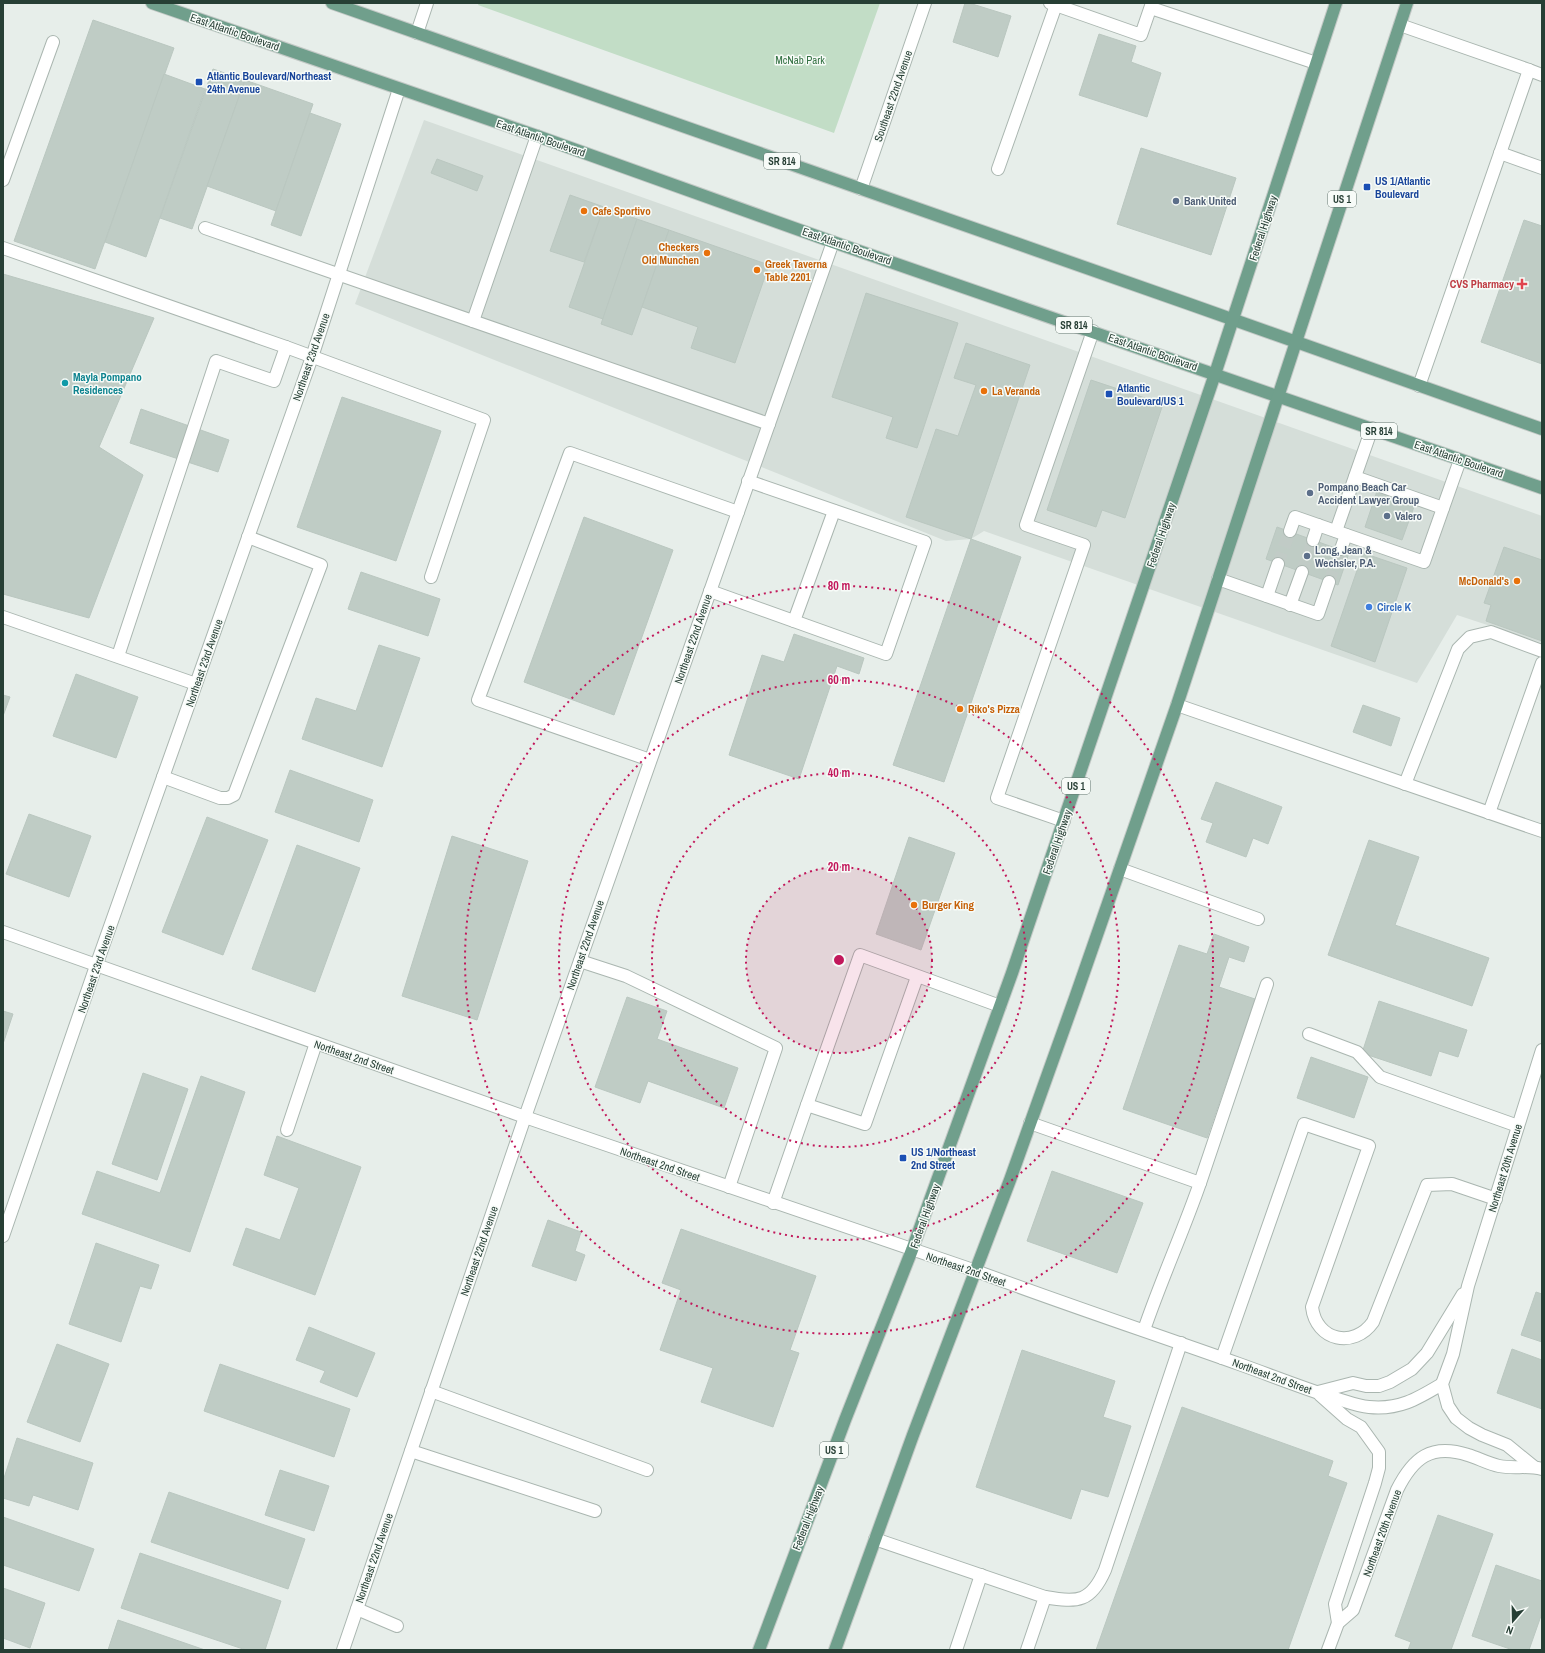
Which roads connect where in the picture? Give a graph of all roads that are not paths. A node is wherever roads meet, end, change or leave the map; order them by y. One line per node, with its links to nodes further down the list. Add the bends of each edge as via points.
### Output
1 (152, 3): 15 (main road, East Atlantic Boulevard / SR 814)
2 (332, 3): 10 (main road, SR 814)
3 (427, 3): 10 (street)
4 (925, 3): 21 (street, Southeast 22nd Avenue)
5 (1336, 3): 12 (main road, Federal Highway / US 1)
6 (1407, 3): 9 (main road, US 1)
7 (1053, 4): 8 (street, via 1141,35); 19 (street)
8 (1152, 5): 12 (street)
9 (1400, 25): 13 (street); 29 (main road, US 1)
10 (416, 33): 21 (main road, SR 814)
11 (54, 42): 20 (street)
12 (1316, 63): 26 (main road, Federal Highway / US 1)
13 (1528, 70): 14 (street); 17 (street)
14 (1542, 75)
15 (399, 89): 16 (main road, East Atlantic Boulevard / SR 814); 25 (street, Northeast 23rd Avenue)
16 (537, 136): 23 (main road, East Atlantic Boulevard / SR 814); 27 (street)
17 (1500, 153): 18 (street); 33 (street)
18 (1542, 168)
19 (998, 169)
20 (3, 180)
21 (861, 189): 26 (main road, SR 814)
22 (205, 228): 25 (street)
23 (832, 242): 28 (main road, East Atlantic Boulevard / SR 814); 35 (street, Northeast 22nd Avenue)
24 (3, 248): 30 (street)
25 (338, 274): 27 (street); 31 (street, Northeast 23rd Avenue)
26 (1233, 320): 29 (main road, SR 814); 32 (main road, Federal Highway / US 1)
27 (473, 321): 35 (street)
28 (1093, 331): 32 (main road, East Atlantic Boulevard / SR 814); 70 (street, via 1026,525 1084,545 997,798)
29 (1295, 342): 33 (main road, SR 814); 34 (main road, US 1)
30 (286, 347): 31 (street); 62 (street, via 274,382 216,361)
31 (312, 357): 48 (street, Northeast 23rd Avenue); 53 (street, via 484,420)
32 (1215, 374): 34 (main road, East Atlantic Boulevard / SR 814); 70 (main road, Federal Highway / US 1)
33 (1419, 386): 37 (main road, SR 814)
34 (1278, 395): 36 (main road, East Atlantic Boulevard / SR 814); 54 (main road, US 1)
35 (769, 424): 40 (street, Northeast 22nd Avenue)
36 (1372, 428): 38 (main road, East Atlantic Boulevard / SR 814); 39 (street)
37 (1542, 429)
38 (1460, 460): 41 (main road, East Atlantic Boulevard / SR 814); 42 (street)
39 (1355, 477): 42 (street); 47 (street)
40 (748, 481): 43 (street); 44 (street, Northeast 22nd Avenue)
41 (1542, 488)
42 (1443, 508): 47 (street, via 1424,562)
43 (834, 511): 60 (street); 60 (street, via 925,542 886,654)
44 (738, 512): 56 (street, Northeast 22nd Avenue); 66 (street, via 570,452 478,700)
45 (1318, 525): 46 (street, via 1295,517); 47 (street); 49 (street)
46 (1290, 531)
47 (1341, 533): 50 (street)
48 (248, 537): 64 (street, Northeast 23rd Avenue); 67 (street, via 321,564 234,795 220,798)
49 (1313, 540)
50 (1341, 549)
51 (1278, 564): 57 (street)
52 (1302, 572): 58 (street)
53 (431, 577)
54 (1218, 579): 57 (street); 65 (main road, US 1)
55 (1329, 582): 58 (street, via 1318,614)
56 (710, 591): 60 (street); 66 (street, Northeast 22nd Avenue)
57 (1267, 596): 58 (street)
58 (1290, 605)
59 (3, 617): 62 (street)
60 (794, 621)
61 (1542, 651): 68 (street, via 1491,632 1470,637 1458,649)
62 (118, 656): 64 (street)
63 (1542, 663): 69 (street)
64 (196, 684): 67 (street, Northeast 23rd Avenue)
65 (1177, 705): 68 (street); 72 (main road, US 1)
66 (650, 760): 75 (street, Northeast 22nd Avenue)
67 (164, 777): 76 (street, Northeast 23rd Avenue)
68 (1405, 784): 69 (street)
69 (1489, 813): 71 (street)
70 (1064, 821): 79 (main road, Federal Highway / US 1)
71 (1542, 831)
72 (1120, 869): 73 (street); 85 (main road, US 1)
73 (1258, 919)
74 (3, 932): 76 (street, Northeast 2nd Street)
75 (580, 961): 84 (street, Northeast 22nd Avenue); 89 (street, via 626,976 776,1048)
76 (96, 966): 81 (street, Northeast 2nd Street); 92 (street, Northeast 23rd Avenue)
77 (917, 977): 79 (street); 83 (street, via 865,1124); 83 (street, via 860,955)
78 (1268, 984): 88 (street)
79 (1000, 1006): 93 (main road, Federal Highway / US 1)
80 (1309, 1034): 86 (street, via 1357,1052 1380,1077)
81 (316, 1043): 84 (street, Northeast 2nd Street); 87 (street)
82 (1542, 1050): 86 (street, Northeast 20th Avenue)
83 (807, 1105): 91 (street)
84 (525, 1117): 89 (street, Northeast 2nd Street); 100 (street, Northeast 22nd Avenue)
85 (1030, 1123): 88 (street); 94 (main road, US 1)
86 (1518, 1126): 90 (street, Northeast 20th Avenue)
87 (287, 1130)
88 (1200, 1183): 96 (street)
89 (729, 1187): 91 (street, Northeast 2nd Street)
90 (1496, 1199): 95 (street, Northeast 20th Avenue); 98 (street, via 1452,1184 1427,1185 1373,1322 1359,1336 1348,1339 1336,1338 1318,1325 1313,1317 1312,1307 1369,1146 1304,1124)
91 (774, 1203): 93 (street, Northeast 2nd Street)
92 (3, 1236)
93 (912, 1250): 94 (street, Northeast 2nd Street); 114 (main road, Federal Highway / US 1)
94 (976, 1272): 96 (street, Northeast 2nd Street); 107 (main road, US 1)
95 (1468, 1286): 99 (street, via 1453,1354); 101 (street, Northeast 2nd Street, via 1427,1353 1412,1369 1379,1386 1353,1383)
96 (1144, 1330): 97 (street, Northeast 2nd Street)
97 (1180, 1343): 98 (street, Northeast 2nd Street); 109 (street, via 1099,1584 1088,1596 1076,1600)
98 (1222, 1358): 101 (street, Northeast 2nd Street)
99 (1442, 1384): 101 (street, Northeast 2nd Street, via 1408,1403 1393,1407 1367,1407); 104 (street, via 1448,1406 1456,1418 1482,1435 1507,1445)
100 (431, 1391): 102 (street, Northeast 22nd Avenue); 105 (street)
101 (1318, 1392): 103 (street, Northeast 2nd Street, via 1346,1419 1361,1427)
102 (411, 1451): 106 (street); 110 (street, Northeast 22nd Avenue)
103 (1380, 1452): 111 (street, Northeast 20th Avenue, via 1375,1483 1335,1604)
104 (1538, 1468): 111 (street, Northeast 20th Avenue, via 1499,1466 1451,1450 1435,1451 1414,1463 1397,1490 1353,1610)
105 (647, 1470)
106 (595, 1511)
107 (875, 1539): 108 (street); 115 (main road, US 1)
108 (981, 1574): 109 (street); 116 (street)
109 (1045, 1597): 117 (street)
110 (357, 1609): 112 (street); 113 (street, Northeast 22nd Avenue)
111 (1338, 1623): 118 (street, Northeast 20th Avenue)
112 (397, 1626)
113 (343, 1650)
114 (759, 1650)
115 (835, 1650)
116 (956, 1650)
117 (1027, 1650)
118 (1328, 1650)

